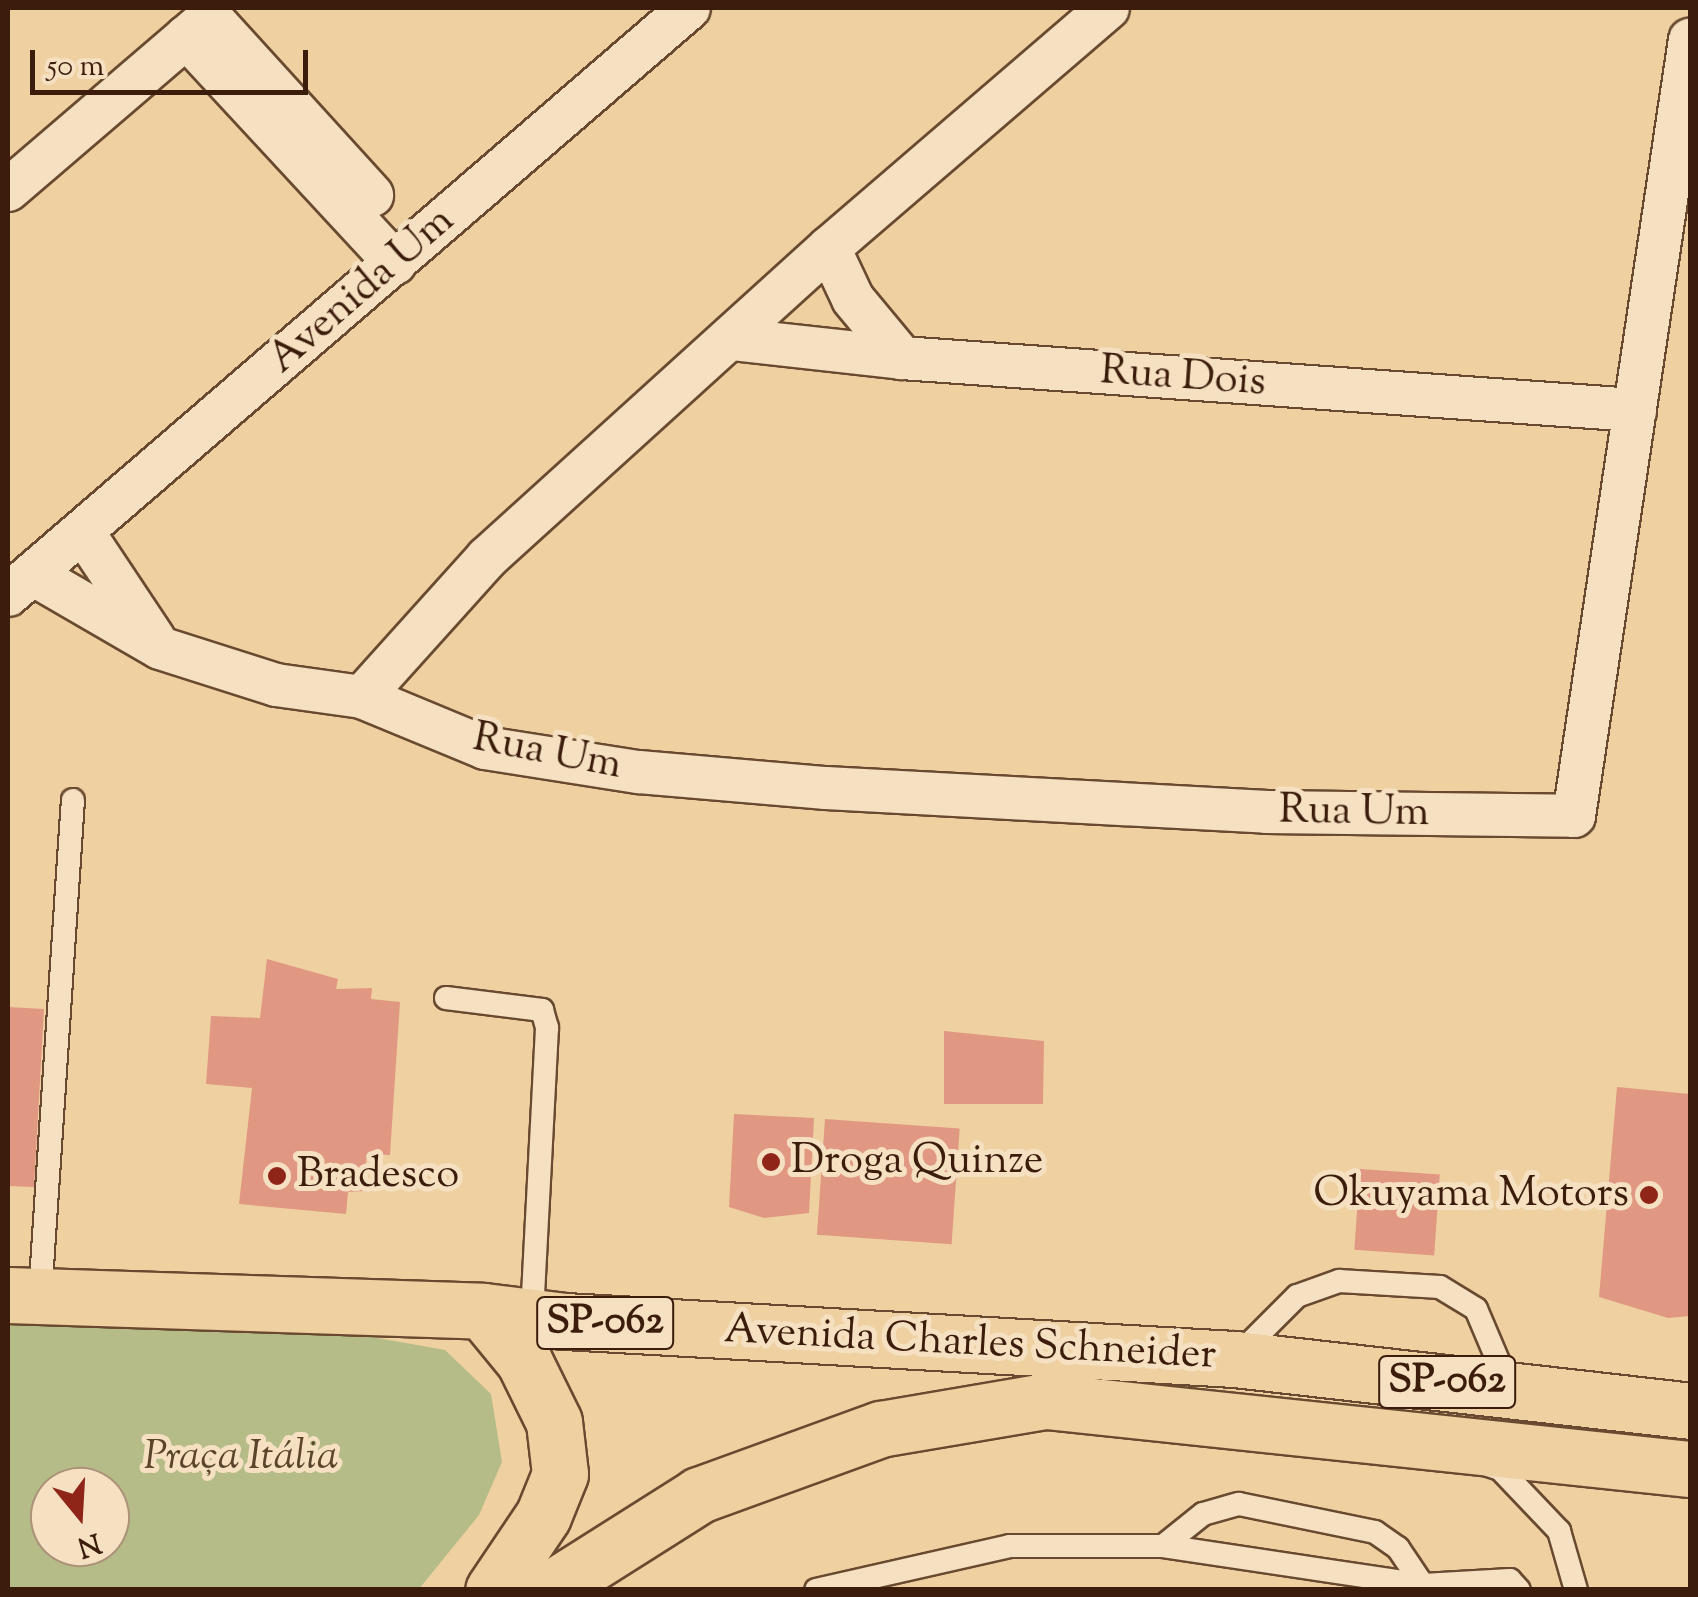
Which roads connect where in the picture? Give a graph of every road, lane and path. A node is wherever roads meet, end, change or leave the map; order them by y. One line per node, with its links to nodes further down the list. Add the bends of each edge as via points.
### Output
1 (689, 8): 7 (street, Avenida Um)
2 (1108, 8): 6 (street)
3 (206, 21): 5 (street); 7 (street)
4 (1690, 40): 10 (street, Rua Um)
5 (8, 190)
6 (828, 248): 8 (street); 9 (street, via 852,300)
7 (406, 254): 11 (street, Avenida Um)
8 (731, 339): 9 (street, Rua Dois); 14 (street, via 486,558)
9 (902, 358): 10 (street, Rua Dois)
10 (1635, 410): 14 (street, Rua Um, via 1574,816 1268,812 640,772 485,748)
11 (84, 535): 12 (street, Avenida Um); 13 (street)
12 (22, 585): 13 (street, Rua Um)
13 (160, 648): 14 (street, Rua Um, via 276,685)
14 (362, 697)
15 (73, 800): 17 (lane)
16 (446, 998): 18 (lane, via 542,1010 548,1028)
17 (24, 1295): 18 (main road, Avenida Charles Schneider / SP-062)
18 (508, 1314): 19 (main road, Avenida Charles Schneider / SP-062); 26 (main road, SP-062, via 554,1422 560,1474 544,1516)
19 (1234, 1358): 20 (main road, Avenida Charles Schneider / SP-062); 20 (lane, via 1297,1296 1339,1281 1440,1287 1476,1308)
20 (1510, 1388): 21 (main road, Avenida Charles Schneider / SP-062)
21 (1690, 1411)
22 (1396, 1435): 23 (main road, Avenida Charles Schneider / SP-062); 27 (main road, Avenida Charles Schneider / SP-062, via 1046,1401 880,1429 699,1495); 30 (lane, via 1500,1469 1560,1531)
23 (1690, 1470)
24 (1164, 1546): 25 (lane); 25 (lane, via 1203,1514 1239,1504 1375,1532 1398,1548); 28 (lane, via 1010,1546)
25 (1422, 1585): 29 (lane, via 1510,1580)
26 (494, 1590)
27 (550, 1590)
28 (816, 1590)
29 (1519, 1590)
30 (1576, 1590)

